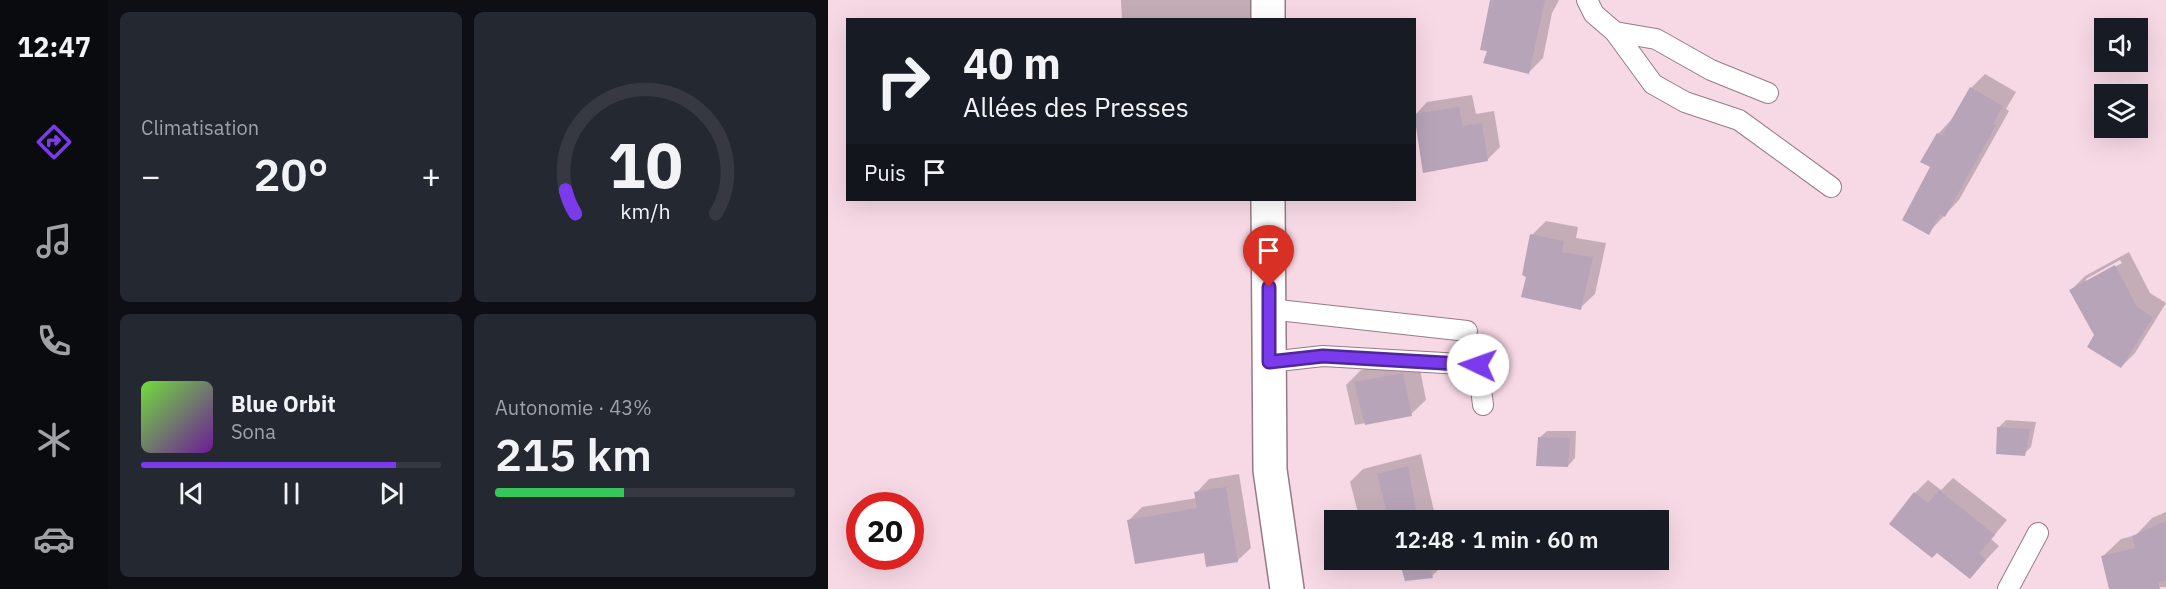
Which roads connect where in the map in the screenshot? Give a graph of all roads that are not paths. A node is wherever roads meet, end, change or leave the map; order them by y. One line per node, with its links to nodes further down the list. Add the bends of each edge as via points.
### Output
1 (1268, 0): 3 (street)
2 (1587, 0): 4 (lane, via 1594,14)
3 (1268, 18)
4 (1615, 32): 5 (lane, via 1656,39 1711,70); 6 (lane, via 1653,84 1685,102 1739,120)
5 (1767, 93)
6 (1831, 187)
7 (1269, 201): 8 (street)
8 (1269, 309): 9 (lane); 10 (street)
9 (1467, 331)
10 (1269, 362): 11 (lane, via 1323,356 1478,365); 13 (street, via 1270,470)
11 (1483, 405)
12 (2038, 533): 14 (lane)
13 (1287, 589)
14 (2008, 589)

